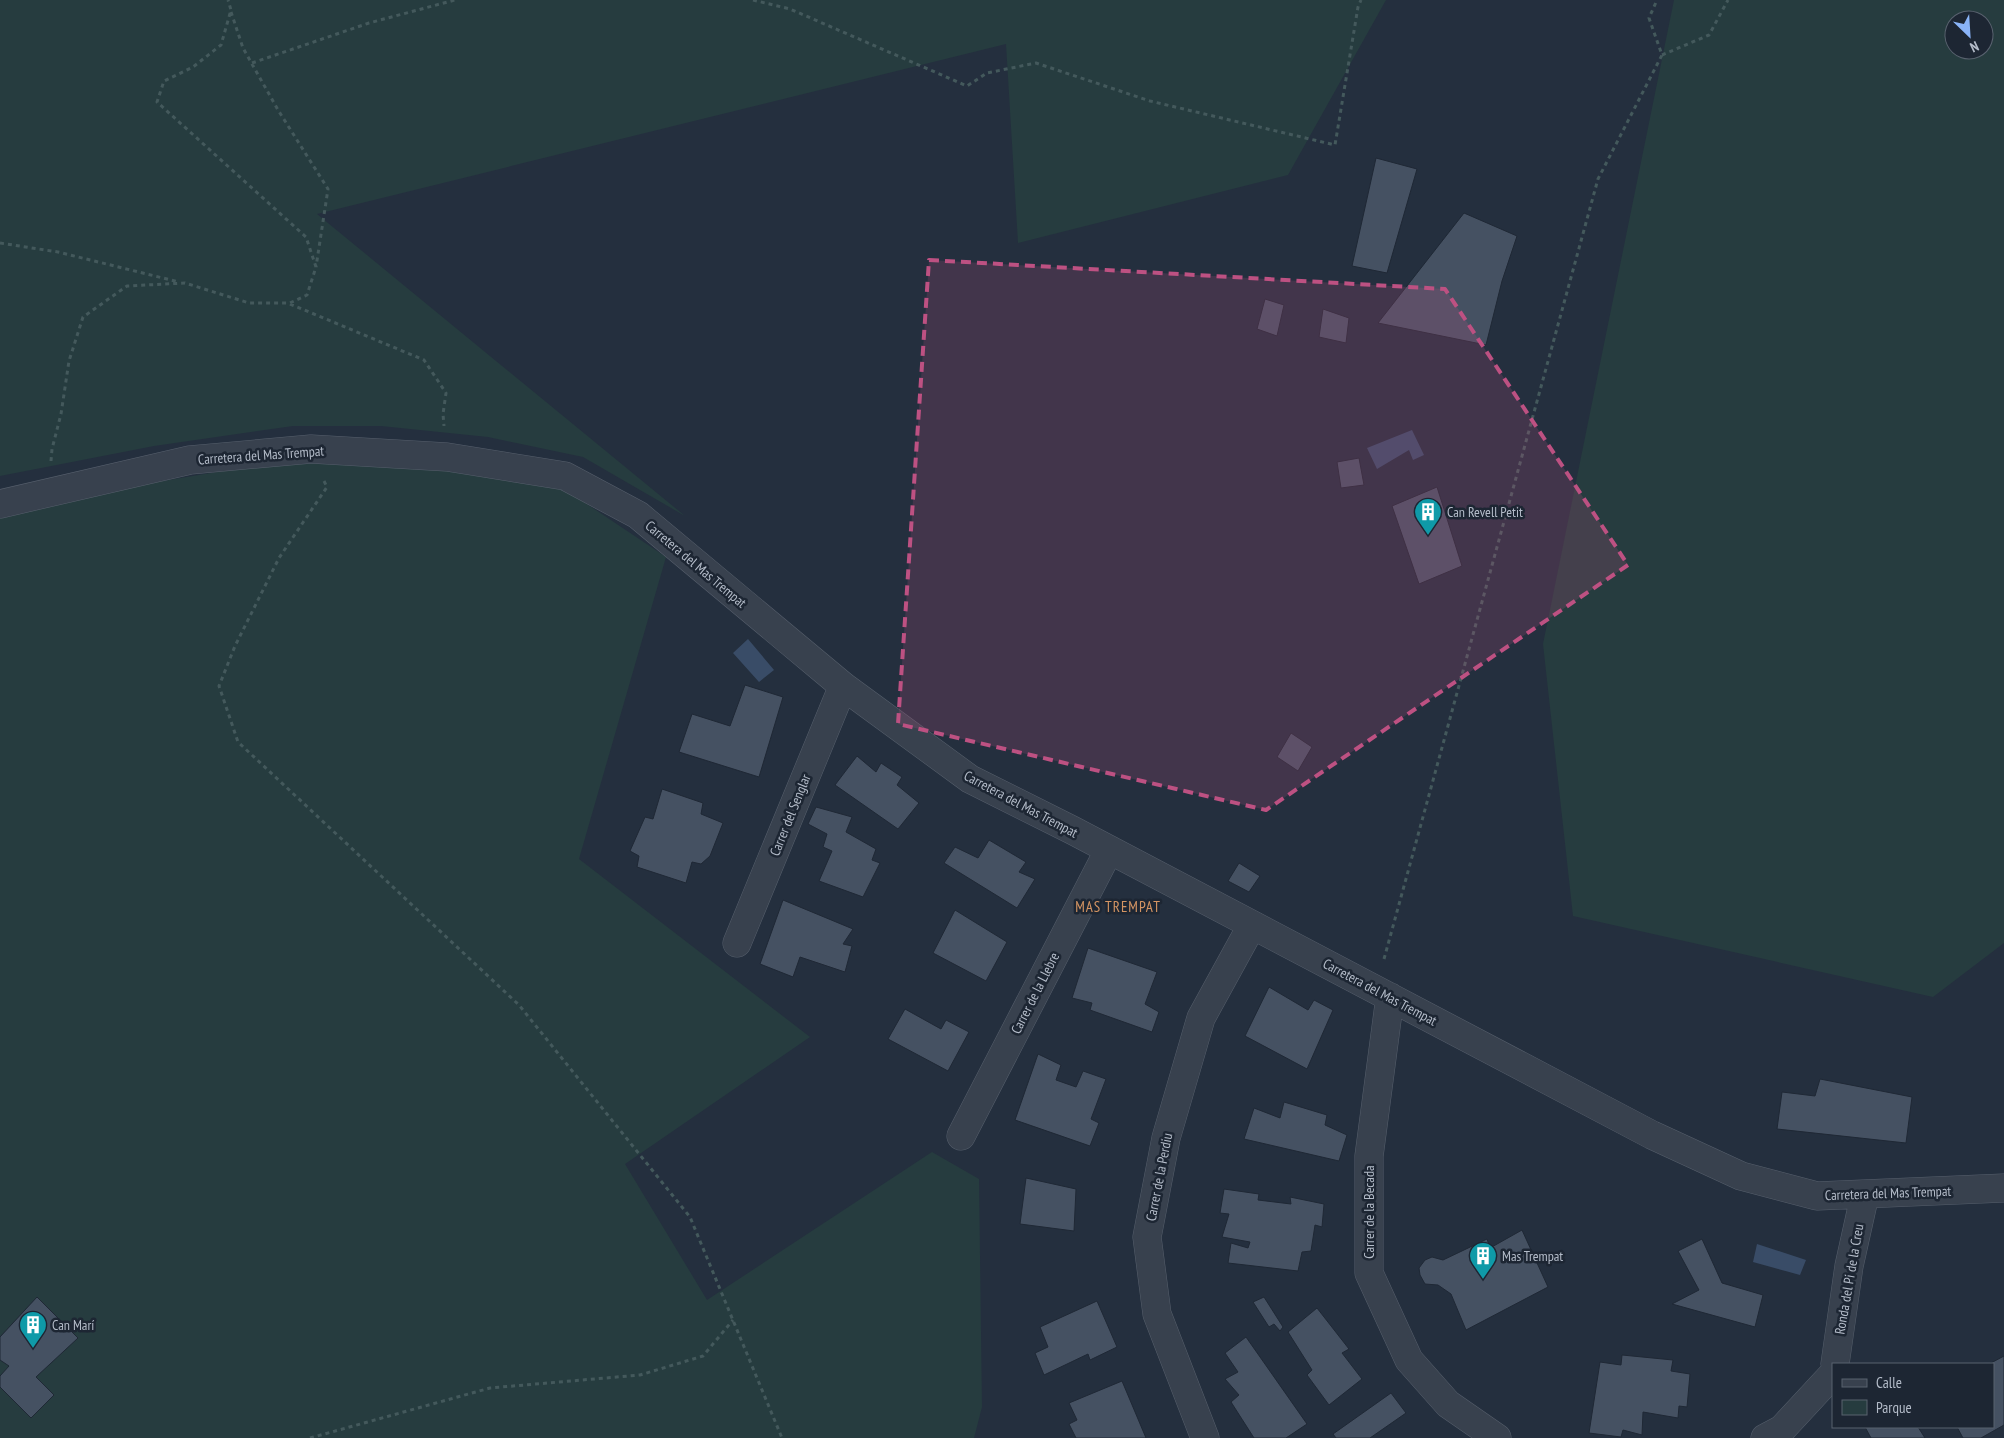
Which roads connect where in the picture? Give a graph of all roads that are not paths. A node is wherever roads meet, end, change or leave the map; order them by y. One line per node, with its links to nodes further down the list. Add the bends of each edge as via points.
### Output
1 (0, 504): 2 (street, Carretera del Mas Trempat, via 190,460 311,449 447,457 565,476 638,515)
2 (843, 686): 3 (street, Carretera del Mas Trempat, via 970,779); 5 (street, Carrer del Senglar)
3 (1109, 850): 4 (street, Carretera del Mas Trempat); 7 (street, Carrer de la Llebre)
4 (1252, 925): 6 (street, Carretera del Mas Trempat); 12 (street, Carrer de la Perdiu, via 1201,1018 1166,1138 1147,1237 1157,1314)
5 (737, 943)
6 (1383, 993): 9 (street, Carretera del Mas Trempat, via 1652,1135 1741,1176 1817,1196); 13 (street, Carrer de la Becada, via 1369,1156 1369,1273 1410,1360 1448,1404)
7 (960, 1136)
8 (2004, 1188): 9 (street, Carretera del Mas Trempat)
9 (1865, 1194): 10 (street, Ronda del Pi de la Creu, via 1848,1266)
10 (1835, 1363)
11 (1832, 1375): 14 (street, via 1782,1429)
12 (1206, 1438)
13 (1497, 1438)
14 (1765, 1438)

